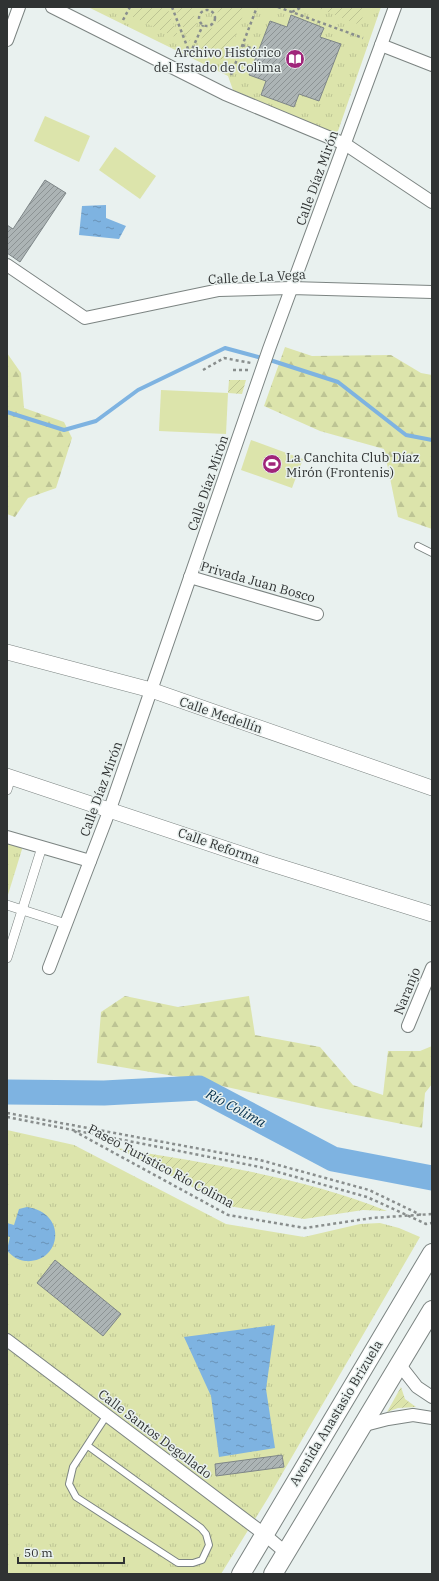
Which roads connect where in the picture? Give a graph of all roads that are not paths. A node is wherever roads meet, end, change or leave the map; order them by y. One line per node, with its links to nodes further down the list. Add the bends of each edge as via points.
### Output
1 (19, 7): 4 (street)
2 (52, 7): 7 (street, via 226,94)
3 (395, 7): 5 (street, Calle Díaz Mirón)
4 (7, 40)
5 (381, 45): 6 (street); 7 (street, Calle Díaz Mirón)
6 (432, 65)
7 (345, 144): 8 (street); 10 (street, Calle Díaz Mirón)
8 (432, 202)
9 (7, 265): 10 (street, Calle de La Vega, via 85,318 220,290)
10 (292, 288): 11 (street, Calle de La Vega); 14 (street, Calle Díaz Mirón)
11 (432, 292)
12 (418, 546): 13 (lane)
13 (432, 553)
14 (190, 577): 15 (street, Privada Juan Bosco); 17 (street, Calle Díaz Mirón)
15 (317, 614)
16 (7, 652): 17 (street, Calle Medellín)
17 (151, 690): 19 (street, Calle Medellín); 20 (street, Calle Díaz Mirón)
18 (8, 781): 20 (street, Calle Reforma)
19 (432, 788)
20 (110, 809): 23 (street, Calle Díaz Mirón); 26 (street, Calle Reforma, via 265,862)
21 (7, 837): 22 (street)
22 (42, 847): 23 (street); 25 (street)
23 (90, 861): 27 (street, Calle Díaz Mirón)
24 (7, 905): 25 (street)
25 (22, 910): 27 (street); 28 (street)
26 (432, 914)
27 (66, 924): 29 (street, Calle Díaz Mirón)
28 (7, 958)
29 (49, 968)
30 (432, 968): 31 (street, Naranjo)
31 (408, 1026)
32 (432, 1253): 41 (main road, Avenida Anastasio Brizuela)
33 (432, 1310): 35 (main road)
34 (7, 1340): 37 (street, Calle Santos Degollado)
35 (399, 1364): 36 (street, via 417,1387); 39 (main road)
36 (432, 1397)
37 (107, 1415): 40 (lane); 41 (street, Calle Santos Degollado)
38 (432, 1418): 39 (street, via 412,1415)
39 (361, 1426): 42 (main road)
40 (88, 1446): 40 (lane, via 201,1528 209,1545 202,1560 178,1563 76,1497 69,1484 73,1467)
41 (264, 1534): 42 (street, Calle Santos Degollado); 43 (main road, Avenida Anastasio Brizuela)
42 (285, 1552): 44 (main road)
43 (241, 1574)
44 (273, 1574)

